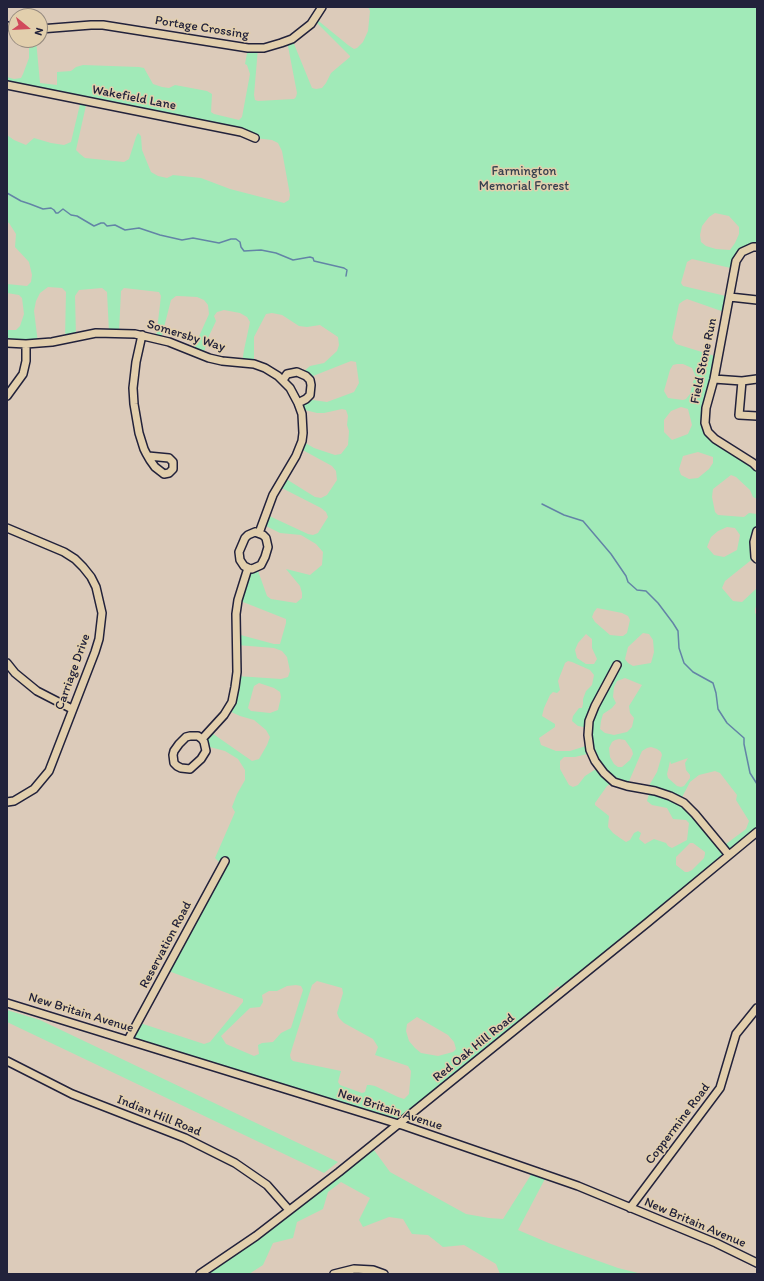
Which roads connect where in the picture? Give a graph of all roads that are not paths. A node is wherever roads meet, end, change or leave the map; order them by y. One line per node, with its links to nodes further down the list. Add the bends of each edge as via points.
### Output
1 (322, 7): 2 (street, Portage Crossing, via 311,24 292,39 264,48 248,48 103,25)
2 (48, 28)
3 (7, 85): 4 (street, Wakefield Lane, via 241,132)
4 (255, 138)
5 (757, 247): 6 (street, Field Stone Run, via 742,252 736,261)
6 (730, 297): 7 (street); 11 (street, Field Stone Run)
7 (757, 300)
8 (142, 335): 10 (street, Somersby Way, via 96,333 52,342); 13 (street, Somersby Way, via 169,342 209,358 259,366); 18 (street, via 134,375 134,404 139,433)
9 (7, 342): 10 (street, Somersby Way)
10 (26, 344): 15 (street, via 23,374)
11 (714, 379): 14 (street); 19 (street, Field Stone Run, via 706,408 705,422 708,432)
12 (757, 379): 14 (street)
13 (283, 380): 16 (street, Somersby Way); 16 (street, via 287,374 297,372 310,380 310,395)
14 (742, 381): 17 (street, via 739,415)
15 (7, 396)
16 (298, 403): 22 (street, Somersby Way, via 302,414 302,441 273,495)
17 (757, 416)
18 (148, 456)
19 (757, 467)
20 (7, 528): 27 (street, Carriage Drive, via 75,559 84,567 96,588 102,613 99,639)
21 (757, 531): 23 (street, via 754,542)
22 (259, 533): 24 (street, via 248,535 241,547 240,560); 24 (street, via 266,538 267,552 261,565 257,568)
23 (757, 559)
24 (248, 568): 28 (street, via 236,614 237,672 232,702)
25 (7, 663): 27 (street, via 14,673 37,691)
26 (617, 665): 31 (street, via 589,721 588,735 594,761 614,782 655,791 684,803)
27 (72, 709): 29 (street, Carriage Drive, via 49,771 34,789 14,801)
28 (202, 739): 28 (street, via 194,735 186,737 179,744 173,755 177,766 190,768 201,759 206,746)
29 (7, 802)
30 (757, 832): 31 (street, Red Oak Hill Road)
31 (729, 855): 37 (street, Red Oak Hill Road)
32 (225, 861): 35 (street, Reservation Road)
33 (7, 1003): 35 (street, New Britain Avenue)
34 (757, 1008): 38 (street, Coppermine Road, via 736,1034 720,1088)
35 (128, 1040): 37 (street, New Britain Avenue)
36 (7, 1061): 39 (street, Indian Hill Road, via 72,1094 185,1138 235,1163 267,1185)
37 (398, 1124): 38 (street, New Britain Avenue, via 578,1186); 39 (street, Red Oak Hill Road)
38 (630, 1208): 40 (street, New Britain Avenue)
39 (290, 1210): 41 (street, Red Oak Hill Road)
40 (757, 1263)
41 (200, 1274)
42 (334, 1274): 43 (street, via 354,1269 373,1270)
43 (384, 1274)

